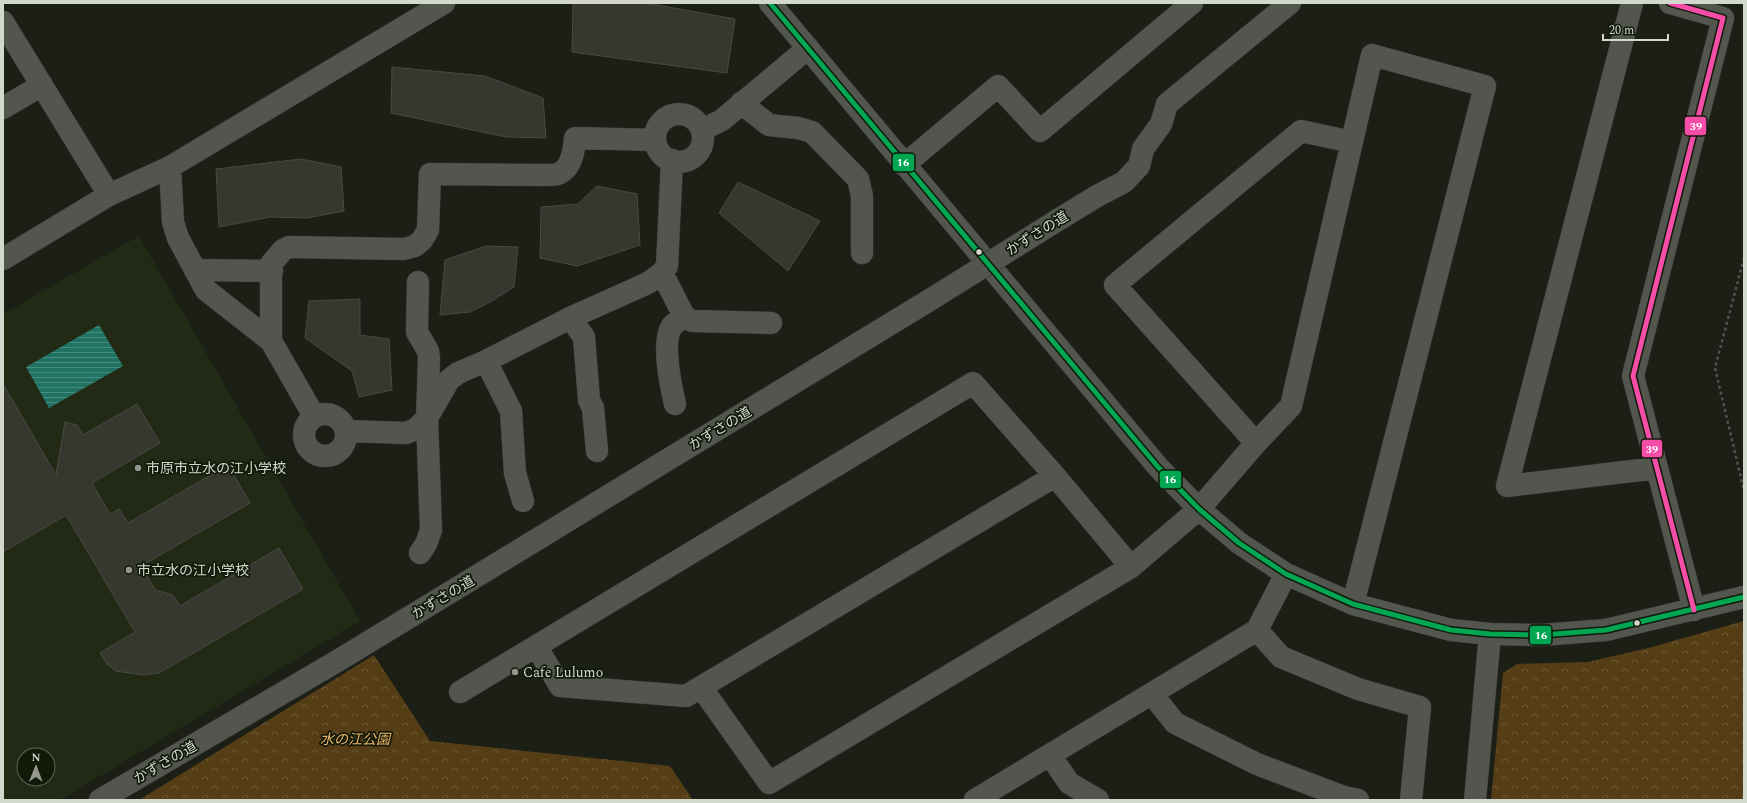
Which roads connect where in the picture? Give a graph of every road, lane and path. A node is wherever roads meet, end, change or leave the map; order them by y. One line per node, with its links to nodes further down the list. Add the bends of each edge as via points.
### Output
1 (444, 3): 17 (street)
2 (770, 3): 8 (street)
3 (1192, 3): 16 (street, via 1040,131 998,86)
4 (1290, 3): 55 (street, かずさの道, bridge, via 1167,104 1161,124 1143,149 1139,166 1124,182 1097,196 339,660)
5 (1632, 3): 37 (street, via 1507,486)
6 (1670, 3): 37 (street, via 1722,18 1633,376)
7 (3, 22): 9 (street)
8 (808, 48): 10 (street); 16 (street)
9 (42, 85): 11 (street); 18 (street)
10 (741, 103): 12 (street, via 722,120); 19 (street, via 769,126 798,128 812,132 858,179 862,196)
11 (3, 108)
12 (702, 130): 13 (street, via 690,116 671,115 657,127); 15 (street, via 703,140 695,156 686,161)
13 (655, 140): 15 (street, via 661,154); 23 (street, via 575,138 568,167 560,174 430,174 428,230 415,246 404,249 289,247 271,264)
14 (1352, 142): 35 (street, via 1291,406); 35 (street, via 1301,131 1115,285); 46 (street, via 1372,56 1485,86)
15 (672, 160): 24 (street, via 667,266)
16 (904, 165): 41 (street, via 1158,467)
17 (170, 167): 18 (street); 22 (street, via 172,222)
18 (109, 195): 21 (street)
19 (862, 253)
20 (1744, 258): 39 (path, via 1715,368)
21 (3, 259)
22 (195, 270): 23 (street); 29 (street, via 206,290)
23 (272, 271): 29 (street)
24 (662, 274): 26 (street); 27 (street, via 648,283)
25 (418, 282): 33 (street, via 417,332 428,351 429,358)
26 (684, 316): 28 (street, via 692,321); 31 (street, via 672,327 668,338 668,374)
27 (570, 318): 30 (street); 36 (street, via 584,337 588,400 593,408)
28 (771, 323)
29 (271, 341): 32 (street)
30 (486, 361): 33 (street, via 458,373 449,380); 40 (street, via 511,411 515,473)
31 (675, 404)
32 (314, 416): 34 (street, via 322,413 338,417); 34 (street, via 304,429 304,438 306,446 320,456 332,455 343,448)
33 (427, 418): 34 (street, via 416,429 406,433); 42 (street, via 430,530)
34 (346, 431)
35 (1256, 443): 41 (street)
36 (597, 450)
37 (1656, 468): 47 (street)
38 (1055, 476): 43 (street); 50 (street, via 973,383); 51 (street)
39 (1744, 491)
40 (523, 502)
41 (1199, 509): 43 (street); 44 (street, via 1239,543)
42 (420, 553)
43 (1131, 566): 51 (street, via 769,783)
44 (1286, 574): 46 (street); 48 (street)
45 (1744, 597): 47 (street)
46 (1353, 604): 49 (street, via 1451,630)
47 (1694, 610): 49 (street, via 1606,630 1542,635)
48 (1257, 630): 53 (street); 59 (street, via 1281,657 1358,689 1420,706)
49 (1490, 634): 60 (street)
50 (536, 646): 51 (street, via 560,686 686,696); 52 (street)
51 (701, 687)
52 (460, 692)
53 (1152, 694): 54 (street); 58 (street, via 1175,723 1257,764)
54 (1050, 755): 56 (street); 57 (street, via 1069,783)
55 (100, 800)
56 (975, 800)
57 (1098, 800)
58 (1358, 800)
59 (1411, 800)
60 (1475, 800)

